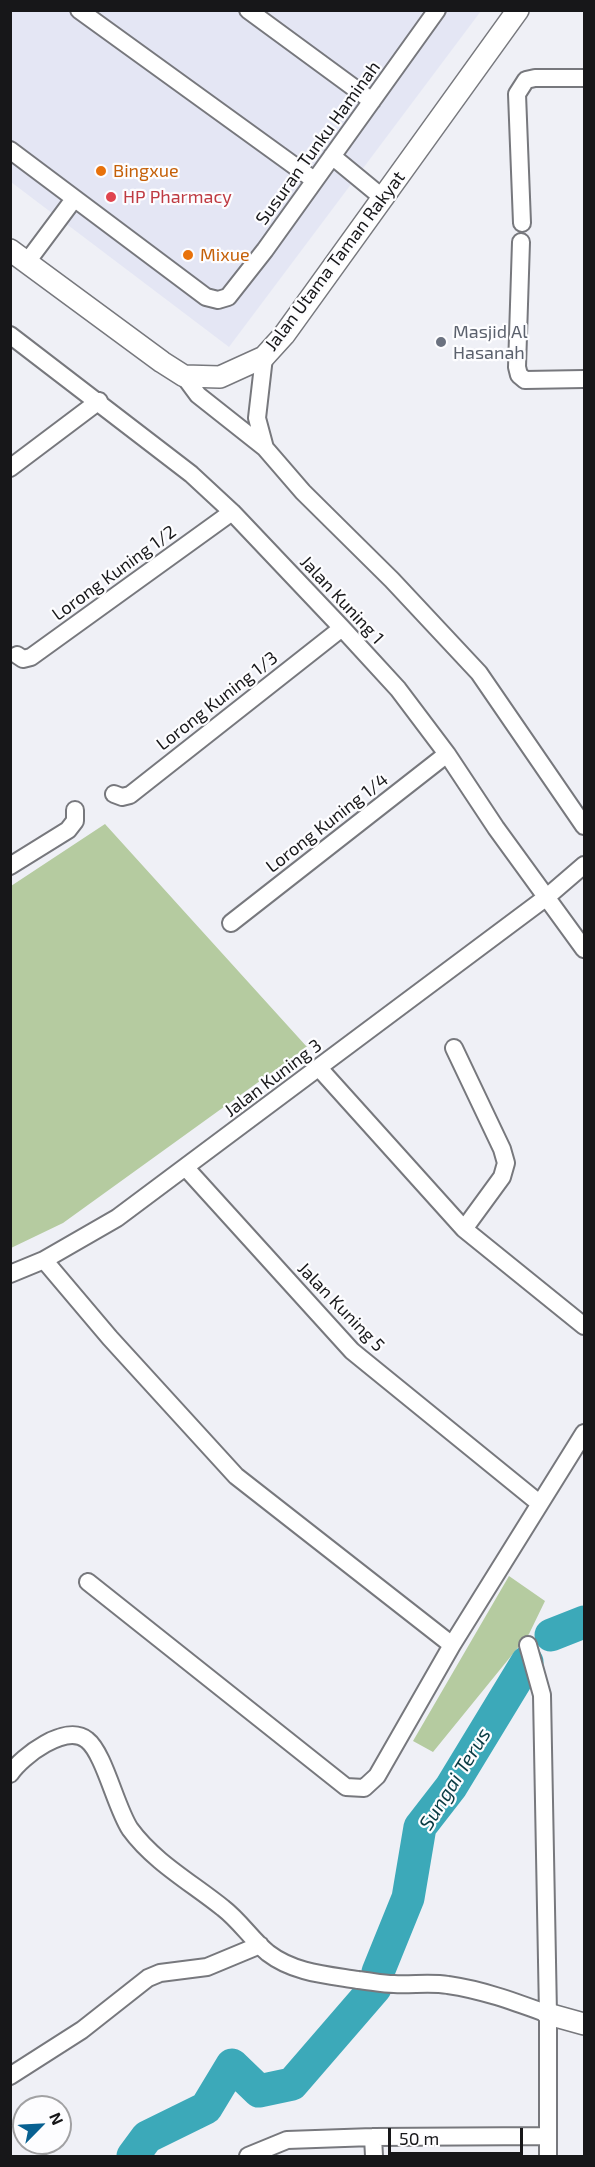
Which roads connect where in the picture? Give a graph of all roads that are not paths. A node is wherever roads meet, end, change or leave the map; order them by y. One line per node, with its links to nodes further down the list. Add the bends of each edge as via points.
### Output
1 (79, 10): 9 (street)
2 (248, 10): 6 (street)
3 (437, 10): 6 (street, Susuran Tunku Haminah)
4 (518, 10): 10 (street, Jalan Utama Taman Rakyat)
5 (585, 78): 12 (street, via 526,80 517,94)
6 (372, 101): 8 (street, Susuran Tunku Haminah)
7 (10, 150): 11 (street)
8 (332, 156): 9 (street, Susuran Tunku Haminah); 10 (street)
9 (314, 180): 11 (street, Susuran Tunku Haminah, via 228,297 218,300 206,297)
10 (383, 198): 16 (street, Jalan Utama Taman Rakyat)
11 (74, 199): 14 (street)
12 (522, 224)
13 (521, 242): 18 (street, via 519,375 525,380)
14 (19, 256): 17 (street)
15 (10, 335): 19 (street, Jalan Kuning 1)
16 (264, 357): 17 (street, Jalan Utama Taman Rakyat, via 220,377); 20 (street, via 257,418)
17 (184, 376): 20 (street, via 198,395)
18 (585, 379)
19 (99, 401): 21 (street); 22 (street, Jalan Kuning 1)
20 (265, 448): 28 (street, via 479,673)
21 (10, 468)
22 (232, 512): 23 (street, Jalan Kuning 1); 24 (street, Lorong Kuning 1/2, via 31,657 23,659)
23 (342, 628): 25 (street, Jalan Kuning 1, via 398,689); 26 (street, Lorong Kuning 1/3, via 130,795)
24 (17, 655)
25 (447, 754): 31 (street, Jalan Kuning 1); 32 (street, Lorong Kuning 1/4)
26 (114, 794)
27 (75, 810): 30 (street, via 75,821 68,830)
28 (585, 825)
29 (585, 865): 31 (street, Jalan Kuning 3)
30 (10, 866)
31 (548, 896): 33 (street, Jalan Kuning 1); 35 (street, Jalan Kuning 3)
32 (231, 923)
33 (585, 949)
34 (454, 1048): 37 (street, via 506,1163 502,1177)
35 (319, 1068): 36 (street, Jalan Kuning 3); 37 (street)
36 (186, 1168): 38 (street, Jalan Kuning 3, via 117,1218); 42 (street, Jalan Kuning 5, via 351,1351)
37 (464, 1229): 40 (street)
38 (44, 1260): 39 (street, Jalan Kuning 3); 44 (street, via 236,1476)
39 (10, 1274)
40 (585, 1326)
41 (585, 1433): 42 (street)
42 (539, 1503): 44 (street)
43 (88, 1582): 44 (street, via 346,1787 364,1788 377,1776)
44 (452, 1645)
45 (528, 1645): 48 (street, via 542,1695)
46 (10, 1774): 47 (street, via 23,1758 61,1737 71,1735 87,1740 98,1755 129,1828 155,1856 232,1915)
47 (260, 1945): 48 (street, via 283,1962 311,1973 391,1984 446,1984 495,1994); 50 (street, via 207,1967 160,1972 148,1978 82,2030)
48 (548, 2014): 49 (street); 51 (street)
49 (585, 2024)
50 (10, 2076)
51 (547, 2136): 52 (street); 55 (street)
52 (374, 2137): 53 (street, via 287,2140); 54 (street)
53 (248, 2157)
54 (374, 2157)
55 (548, 2157)

